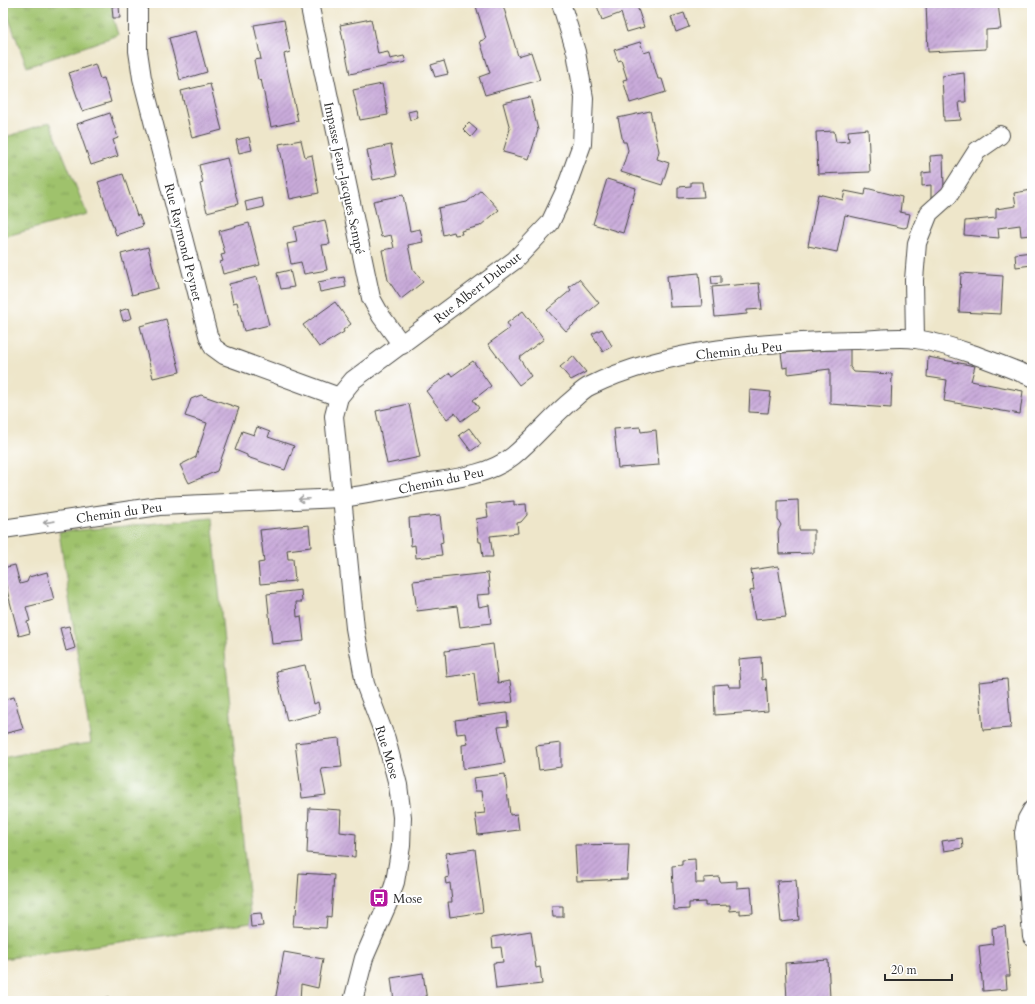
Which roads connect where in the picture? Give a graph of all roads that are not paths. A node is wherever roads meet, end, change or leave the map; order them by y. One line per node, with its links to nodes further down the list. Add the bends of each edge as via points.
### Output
1 (138, 3): 8 (street, Rue Raymond Peynet, via 138,51 142,78 213,347 224,355)
2 (309, 3): 6 (street, Impasse Jean-Jacques Sempé, via 371,298)
3 (561, 3): 6 (street, Rue Albert Dubout, via 576,52 584,98 582,144 565,191 550,223 515,260)
4 (1000, 135): 5 (street, via 977,151 949,195 929,213 917,243 914,280)
5 (916, 339): 7 (street, Chemin du Peu, via 974,355); 9 (street, Chemin du Peu, via 826,341 720,350 660,361 619,373 587,387 556,413 515,454 489,470)
6 (402, 345): 8 (street, Rue Albert Dubout, via 353,380)
7 (1032, 377)
8 (339, 397): 9 (street, Rue Albert Dubout, via 334,416)
9 (342, 498): 10 (street, Chemin du Peu, one-way to 10, via 159,506); 13 (street, Rue Mose, via 355,628 365,684 386,739 398,785 402,817 401,846 395,882 364,958)
10 (3, 529)
11 (1032, 810): 12 (street, via 1024,833)
12 (1032, 937)
13 (353, 1001)

